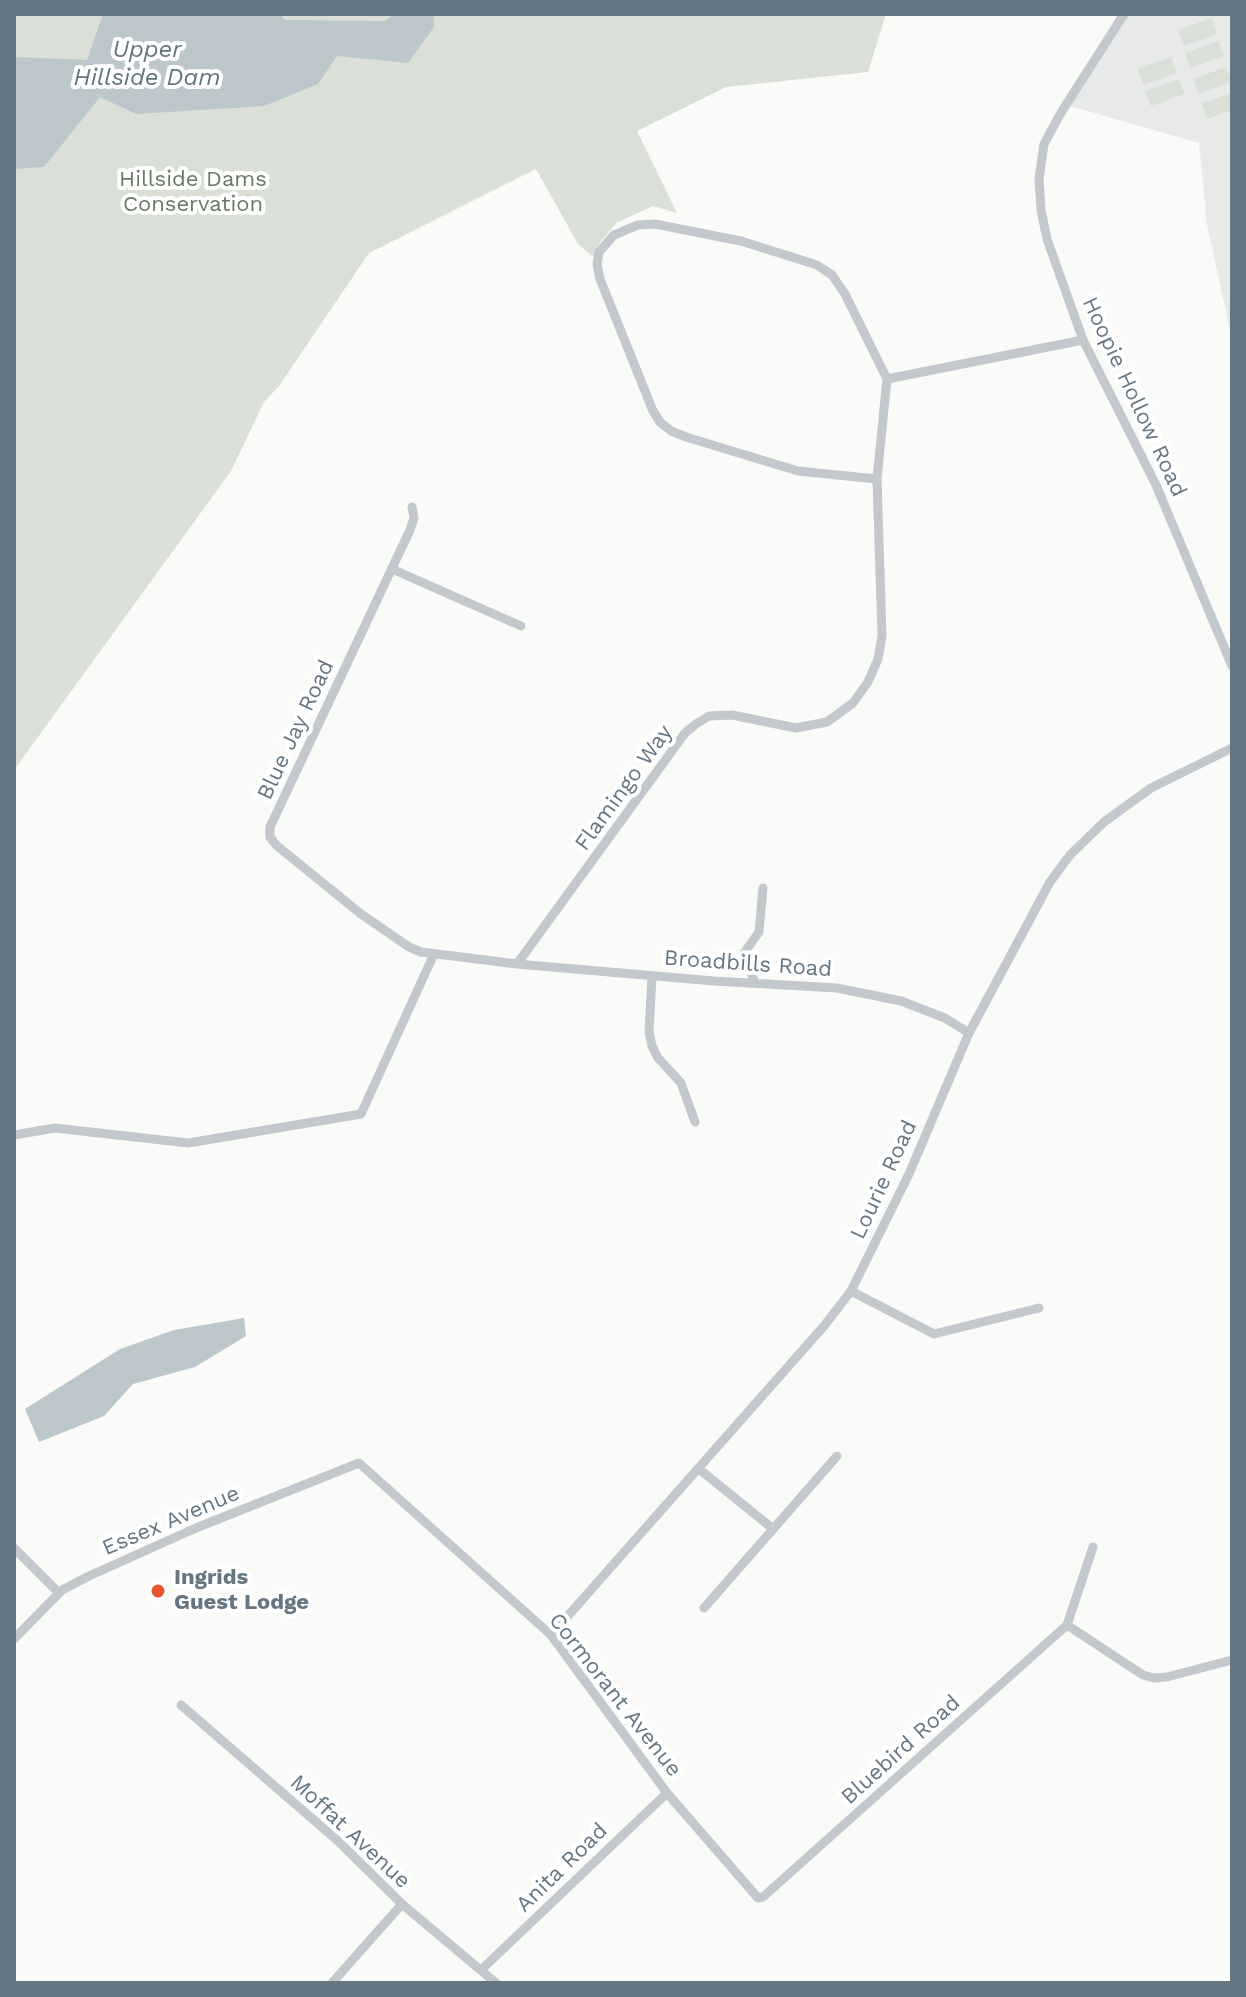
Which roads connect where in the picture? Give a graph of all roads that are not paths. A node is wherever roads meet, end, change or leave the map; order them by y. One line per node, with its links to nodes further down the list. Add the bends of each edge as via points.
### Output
1 (1124, 14): 2 (street, Hoopie Hollow Road, via 1059,116 1040,162 1047,239)
2 (1083, 340): 3 (street); 8 (street, Hoopie Hollow Road, via 1156,485)
3 (887, 379): 4 (street, Flamingo Way); 4 (street, via 845,294 817,265 741,241 655,224 614,235 599,252 600,279 653,411 671,431 798,471)
4 (877, 479): 12 (street, Flamingo Way, via 882,636 878,659 853,703 827,722 796,728 720,714 696,724)
5 (412, 507): 6 (street, Blue Jay Road, via 414,518)
6 (392, 569): 7 (street); 11 (street, Blue Jay Road, via 270,832 276,845 361,914 409,947)
7 (521, 626)
8 (1232, 666)
9 (1232, 748): 15 (street, Lourie Road, via 1151,788 1070,855 1050,882)
10 (763, 888): 14 (street, via 759,932 744,953)
11 (434, 954): 12 (street, Blue Jay Road); 17 (street, via 361,1114 188,1143 55,1128)
12 (517, 964): 13 (street, Broadbills Road)
13 (652, 976): 14 (street, Broadbills Road); 16 (street, via 652,1046 681,1083)
14 (755, 983): 15 (street, Broadbills Road, via 877,994 945,1018)
15 (969, 1033): 18 (street, Lourie Road, via 909,1174)
16 (695, 1122)
17 (14, 1135)
18 (851, 1291): 19 (street, via 934,1334); 22 (street, Lourie Road)
19 (1039, 1308)
20 (837, 1456): 23 (street)
21 (359, 1463): 26 (street, Essex Avenue, via 122,1559); 29 (street, Cormorant Avenue)
22 (699, 1469): 23 (street); 29 (street, Lourie Road)
23 (772, 1528): 27 (street)
24 (1093, 1547): 28 (street)
25 (14, 1548): 26 (street)
26 (59, 1593): 30 (street, Essex Avenue)
27 (704, 1608)
28 (1067, 1625): 31 (street, via 1154,1678); 34 (street, Bluebird Road)
29 (551, 1635): 33 (street, Cormorant Avenue)
30 (14, 1639)
31 (1232, 1660)
32 (181, 1705): 35 (street, Moffat Avenue)
33 (667, 1793): 34 (street, Cormorant Avenue); 36 (street, Anita Road)
34 (758, 1898)
35 (402, 1904): 36 (street, Moffat Avenue); 37 (street)
36 (481, 1970): 38 (street, Moffat Avenue)
37 (332, 1983)
38 (496, 1983)

